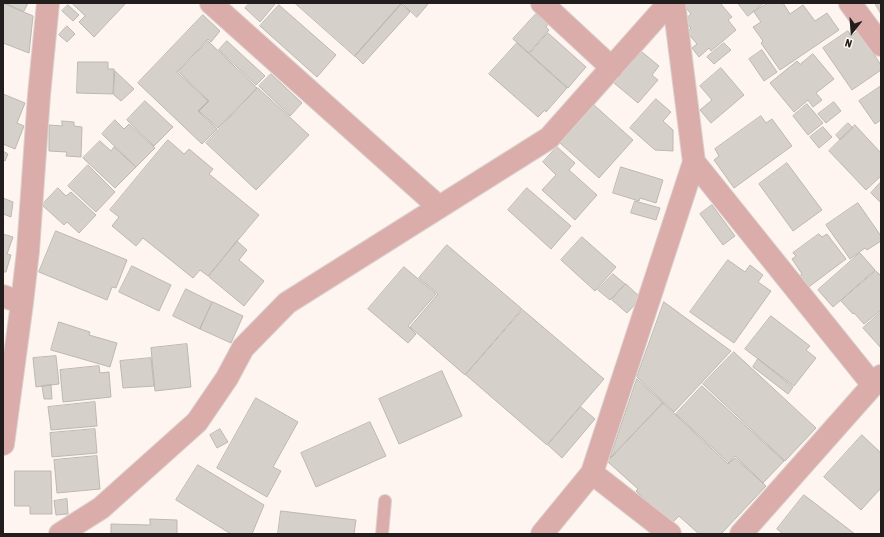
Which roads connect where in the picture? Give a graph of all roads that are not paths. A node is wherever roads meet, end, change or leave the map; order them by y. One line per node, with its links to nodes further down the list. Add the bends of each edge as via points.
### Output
1 (48, 3): 11 (street, via 28,251)
2 (211, 3): 10 (street)
3 (542, 3): 8 (street)
4 (669, 3): 8 (street)
5 (674, 3): 9 (street)
6 (850, 3): 7 (street)
7 (880, 42)
8 (612, 68): 10 (street, via 549,138)
9 (694, 162): 12 (street); 14 (street)
10 (439, 207): 16 (street, via 287,304 243,348 227,378 197,422 101,508)
11 (13, 299): 13 (street)
12 (877, 380): 20 (street)
13 (3, 444)
14 (592, 473): 18 (street); 19 (street)
15 (385, 501): 17 (lane)
16 (60, 534)
17 (382, 534)
18 (542, 534)
19 (670, 534)
20 (741, 534)

